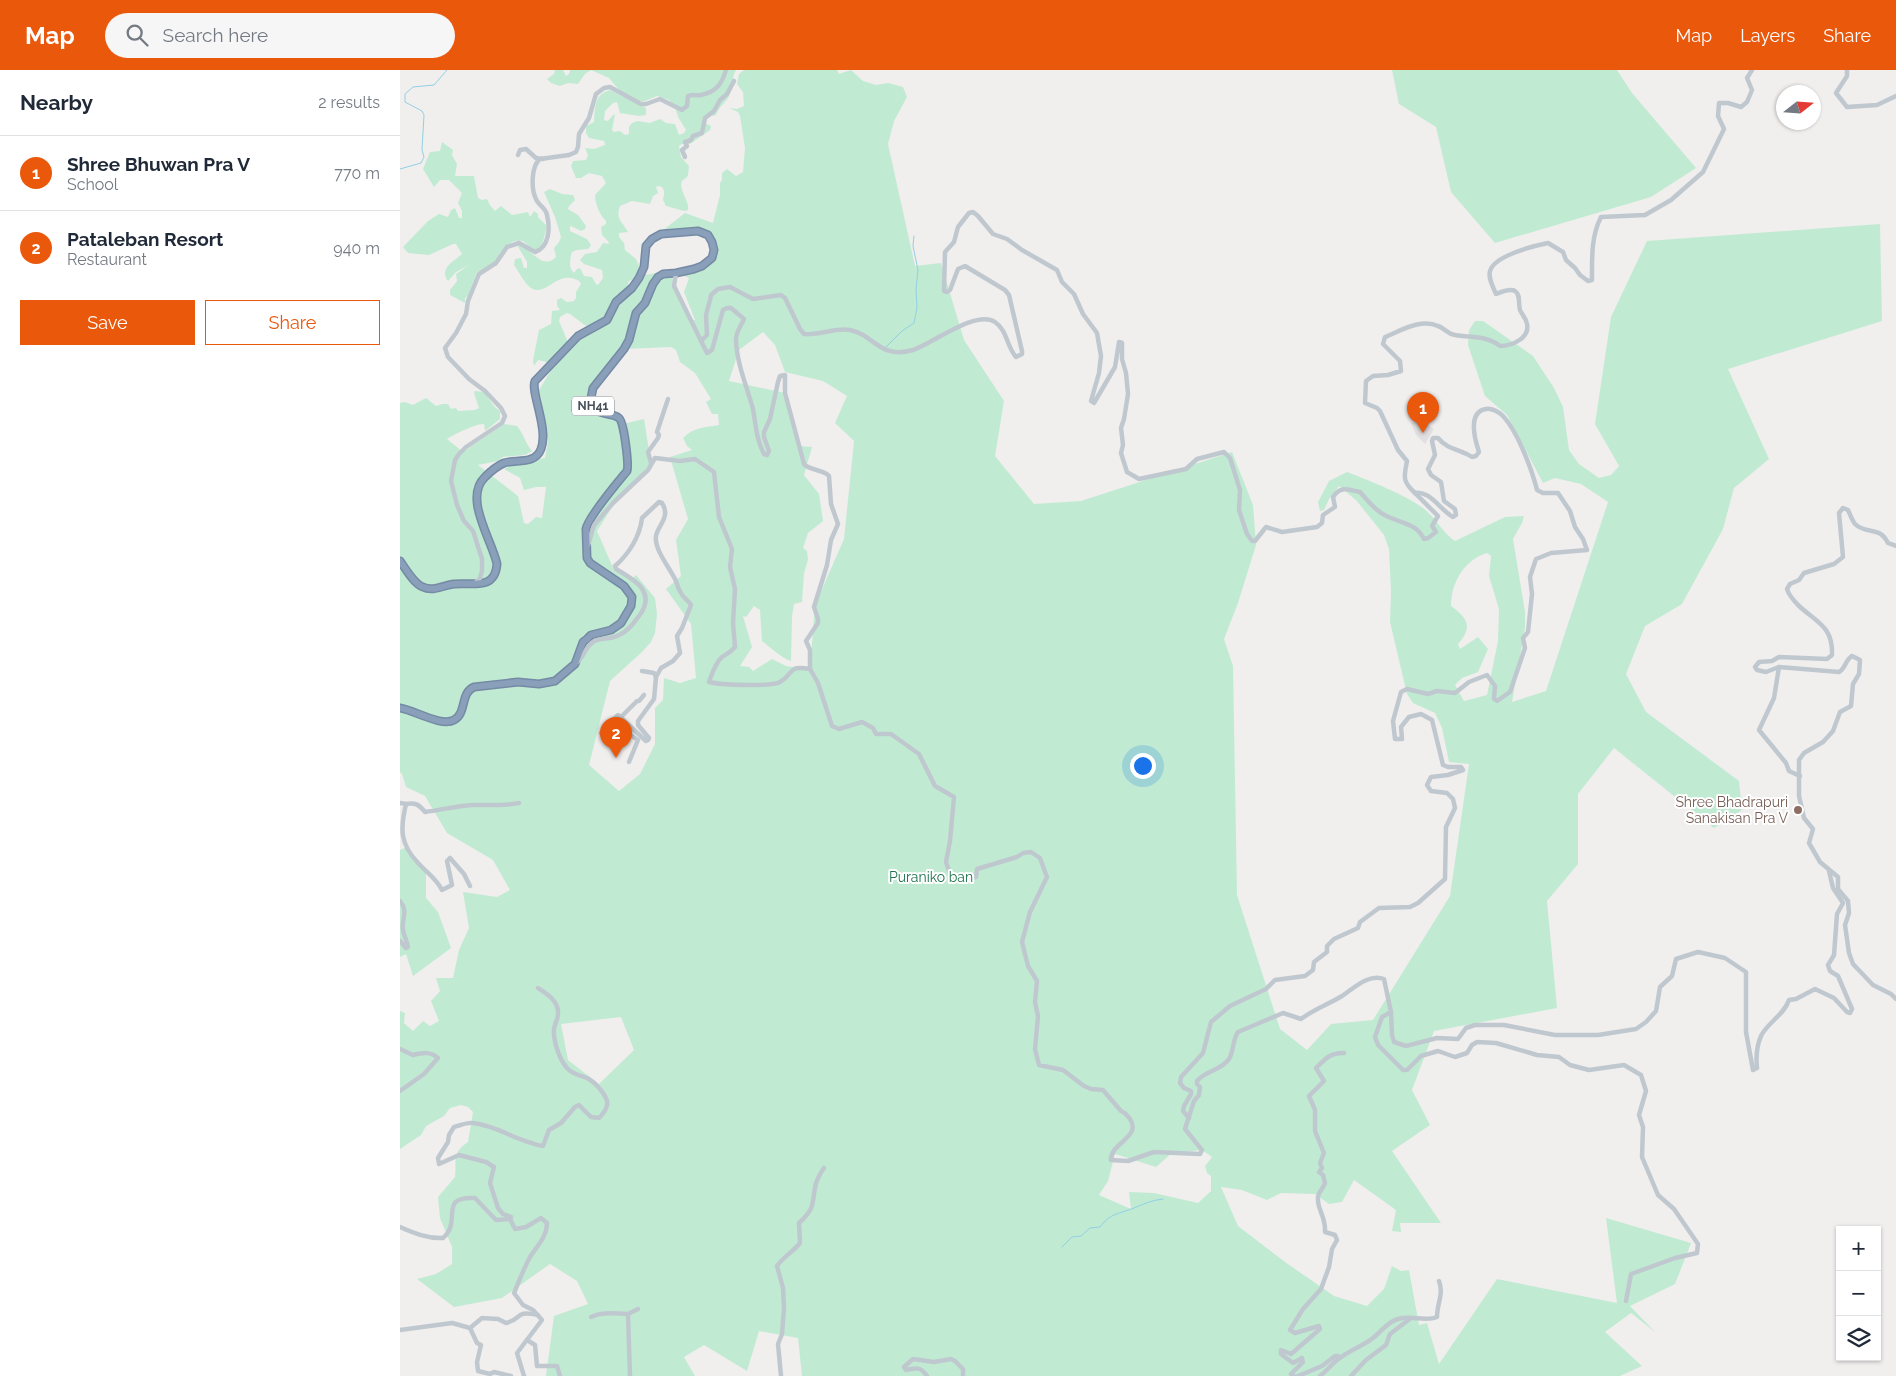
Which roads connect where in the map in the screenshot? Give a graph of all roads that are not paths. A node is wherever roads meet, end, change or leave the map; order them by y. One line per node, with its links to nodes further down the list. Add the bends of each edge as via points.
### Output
1 (726, 70): 8 (street, via 718,88 688,96 687,106 682,110 660,99 641,104 611,88 604,88 594,97 576,152)
2 (1752, 70): 13 (street, via 1747,78 1752,90 1747,102 1741,107 1719,103 1718,116 1724,129 1703,172 1670,200 1645,215 1601,217 1592,252 1592,280 1580,275 1563,252 1548,243 1496,261 1490,277 1496,294 1510,289 1518,294 1520,310 1528,326 1523,338 1500,346 1486,339 1449,334 1436,324 1415,324 1385,337 1384,344 1400,361 1401,371 1373,376 1366,381 1365,403 1380,411 1398,450 1406,459 1404,475 1409,488)
3 (1847, 70): 5 (street, via 1836,93 1847,107 1877,105)
4 (734, 81): 7 (street, via 714,111 705,118 702,133 685,142 687,146 682,150)
5 (1896, 96)
6 (518, 155): 8 (street, via 520,150 526,149 536,158)
7 (685, 157)
8 (543, 159): 17 (street, via 534,168 533,190 547,216 549,230 543,247 536,252 519,243 510,246 496,263 479,274 466,314 445,348 448,357 502,408 505,416 502,423 459,454 451,481 457,506 473,531 482,560 480,578)
9 (676, 274): 10 (street, via 674,286); 15 (highway, NH41, via 663,274 653,284 634,318 627,344 591,393 597,412 621,420 629,463 627,471 587,524); 17 (highway, NH41, via 702,266 712,258 713,245 708,235 698,231 662,234 652,239 646,246 640,278 616,302 607,320 578,336 534,381 542,426 542,448 531,459 502,464 478,485 477,502 497,564 490,580)
10 (701, 342): 13 (street, via 708,335 706,315 712,294 730,287 753,299 785,298 804,334 850,329 880,348 892,351 918,349 973,321 994,321 1012,352 1020,357 1022,351 1009,295 1005,290 965,266 958,269 950,290 944,291 945,252 954,242 958,227 973,212 993,234 1007,239 1057,270 1062,282 1074,294 1082,314 1098,333 1101,356 1091,401 1094,403 1115,367 1119,342 1122,343 1128,394 1121,428 1121,453 1127,472 1139,479 1186,469 1197,459 1224,452 1230,458 1240,490 1239,510 1252,541 1266,527 1282,532 1317,527 1322,523 1323,515 1335,507 1333,497 1337,490 1342,489 1360,492 1374,508 1406,522 1428,538 1436,532 1432,526 1438,516); 20 (street, via 707,353 712,350 721,315 726,308 731,308 743,318 736,344 763,453 768,453 764,432 778,382 780,376 785,375 785,393 804,464 829,476 831,504 838,524 814,607 818,623 806,641 810,650)
11 (668, 399): 12 (street, via 658,438 648,452)
12 (651, 463): 15 (street, via 648,470 595,524); 20 (street, via 655,458 695,459 714,472 719,517 732,549 730,567 735,589 735,647 713,669 709,682 766,685 780,682 798,667)
13 (1415, 493): 42 (street, via 1426,495 1447,514 1456,515 1444,501 1442,482 1429,472 1435,455 1433,438 1438,438 1448,448 1476,456 1479,452 1474,418 1481,410 1496,411 1510,426 1537,490 1558,493 1570,511 1587,550 1551,553 1536,559 1530,577 1532,594 1528,632 1523,638 1525,648 1510,692 1497,701 1494,699 1495,686 1487,675 1469,682 1455,693 1428,694 1407,689 1401,692 1393,721 1395,739 1402,739 1401,727 1409,717 1421,714 1432,720 1443,764 1463,770 1432,777 1427,785 1431,791 1447,793 1455,808 1446,827 1446,879 1410,907 1379,908 1360,922 1358,928 1334,939 1327,946 1327,952 1314,962 1313,970 1304,976 1275,980 1266,989 1230,1006 1211,1022 1203,1053 1181,1077 1180,1083 1191,1091 1183,1111)
14 (1896, 546): 19 (street, via 1872,529 1863,530 1843,508 1839,513 1842,557 1834,564 1804,573 1787,589 1788,594 1827,630 1832,656 1827,659 1779,657 1772,662 1759,662 1755,667 1766,672)
15 (586, 548): 18 (highway, via 590,563 624,586 632,601 621,623 591,635 583,642)
16 (400, 561): 17 (highway, NH41, via 423,588)
17 (474, 584)
18 (575, 664): 22 (street, via 593,642 618,637 642,611 646,603 644,592 615,566 633,544 642,518 659,502 664,509 656,536 659,548 681,596 690,605 677,636 680,653 661,668); 24 (highway, via 549,683 506,683 469,689 460,713 453,720 442,721)
19 (1779, 667): 29 (street, via 1774,698 1759,730 1789,770); 29 (street, via 1839,672 1852,656 1860,660 1851,706 1840,712 1833,731 1823,742 1804,753 1799,760)
20 (810, 669): 42 (street, via 832,726 839,729 862,722 873,728 876,734 890,734 919,754 935,786 954,796 946,862 956,881 976,877 977,869 1023,853 1032,852 1040,858 1048,877 1030,912 1022,942 1028,966 1037,981 1035,1049 1039,1065 1064,1070 1084,1086 1103,1090 1133,1123 1130,1136 1116,1148 1112,1160 1128,1161 1154,1152 1200,1154 1202,1150 1185,1130)
21 (642, 671): 22 (street, via 654,673)
22 (656, 677): 25 (street, via 654,699 638,721 648,740)
23 (644, 695): 25 (street)
24 (400, 708)
25 (621, 717): 26 (street, via 618,715 612,720)
26 (611, 726): 27 (street); 28 (street, via 638,740)
27 (602, 733)
28 (629, 762)
29 (1800, 776): 32 (street, via 1804,818 1813,829 1809,843)
30 (403, 803): 31 (street, via 419,805 425,812 471,805); 33 (street, via 401,837 418,863 434,877 442,890 452,886 447,861 450,858)
31 (519, 803)
32 (1829, 871): 37 (street, via 1838,877 1838,889 1848,901 1845,925 1853,964 1873,985); 38 (street, via 1833,888 1843,903 1837,914 1834,955 1828,965 1830,971 1838,976 1852,1009 1847,1012 1834,998 1815,989 1789,1000 1761,1036 1757,1068 1753,1070 1746,1032 1746,972 1725,958 1698,952 1676,959 1672,976 1660,987 1656,1011 1636,1028 1598,1035 1555,1035 1504,1025 1474,1025 1466,1028 1458,1039 1438,1038 1406,1046 1394,1042)
33 (470, 886)
34 (400, 902): 35 (street, via 405,908 402,928 408,947)
35 (400, 941)
36 (538, 988): 44 (street, via 552,998 558,1008 554,1031 563,1062 572,1073 592,1081 607,1100 607,1106 599,1118 592,1118 579,1105 575,1107 561,1123 549,1130 543,1146 511,1137 487,1125 471,1122 454,1127 438,1158 439,1164 459,1155 494,1167 490,1183 498,1208)
37 (1896, 999)
38 (1391, 1012): 42 (street, via 1384,979 1378,977 1357,984 1301,1019 1277,1014 1238,1032 1230,1058 1197,1081 1200,1092); 47 (street, via 1382,1017 1375,1037 1378,1045 1403,1070 1421,1056 1438,1051 1455,1056 1467,1053 1477,1042 1559,1057 1570,1065 1589,1070 1624,1065 1641,1075 1646,1091 1640,1115 1642,1157 1658,1194 1674,1209 1698,1244 1697,1253 1631,1274)
39 (400, 1049): 41 (street, via 413,1056 424,1052 438,1058 424,1074)
40 (1344, 1053): 64 (street, via 1329,1055 1316,1068 1324,1081 1309,1096 1314,1110 1315,1131 1324,1153 1319,1172 1325,1183 1319,1192 1318,1203 1324,1217 1325,1232 1335,1235 1337,1240 1321,1289 1290,1330 1295,1333 1319,1326 1320,1329 1291,1354 1281,1350 1281,1354 1293,1363 1302,1358 1303,1362 1291,1374)
41 (400, 1091)
42 (1188, 1118)
43 (824, 1168): 61 (street, via 816,1182 810,1212 799,1223 800,1243 778,1266 784,1308 778,1344)
44 (510, 1219): 45 (street, via 496,1220 475,1198 461,1198 456,1201 450,1230 443,1238 419,1235); 50 (street, via 515,1229 541,1218 547,1223 541,1244 531,1255 514,1293 523,1305)
45 (400, 1227)
46 (1439, 1281): 51 (street, via 1442,1292 1437,1317)
47 (1626, 1301)
48 (638, 1309): 49 (street)
49 (628, 1314): 52 (street, via 606,1313); 60 (street)
50 (540, 1316): 53 (street, via 524,1313 506,1323 498,1318 482,1318); 55 (street, via 542,1320)
51 (1412, 1317): 56 (street, via 1389,1322 1373,1338); 67 (street, via 1390,1334 1386,1345)
52 (592, 1318)
53 (470, 1328): 54 (street, via 452,1323); 57 (street, via 481,1345 478,1371)
54 (400, 1330)
55 (527, 1340): 58 (street, via 518,1353); 59 (street, via 535,1344 537,1366 557,1366)
56 (1339, 1358): 65 (street, via 1335,1356 1322,1366); 66 (street)
57 (511, 1376)
58 (524, 1376)
59 (560, 1376)
60 (630, 1376)
61 (781, 1376)
62 (926, 1376): 63 (street, via 920,1368 906,1370 904,1367 913,1360 934,1362 951,1359 963,1369)
63 (963, 1376)
64 (1294, 1376)
65 (1298, 1376)
66 (1320, 1376)
67 (1351, 1376)

